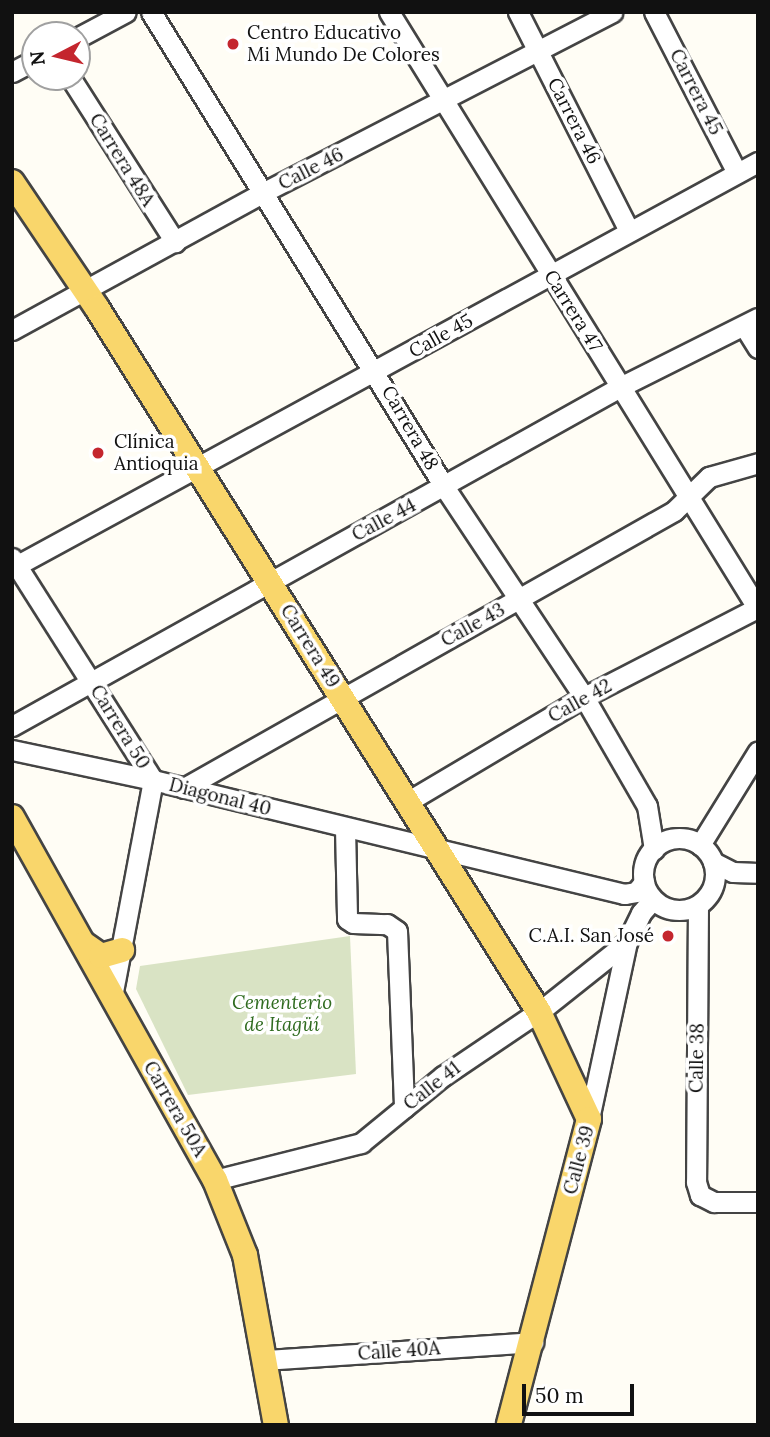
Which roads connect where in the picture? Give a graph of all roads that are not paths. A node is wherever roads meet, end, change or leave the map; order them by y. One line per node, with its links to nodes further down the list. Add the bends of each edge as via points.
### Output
1 (126, 12): 7 (street)
2 (151, 12): 14 (street, Carrera 48)
3 (389, 12): 10 (street, Carrera 47)
4 (518, 12): 8 (street, Carrera 46)
5 (612, 12): 8 (street, Calle 46)
6 (654, 12): 12 (street, Carrera 45)
7 (91, 31)
8 (539, 51): 10 (street, Calle 46); 15 (street, Carrera 46)
9 (79, 91): 16 (street, Carrera 48A)
10 (444, 102): 14 (street, Calle 46); 17 (street, Carrera 47)
11 (758, 162): 12 (street, Calle 45)
12 (737, 173): 15 (street, Calle 45)
13 (14, 187): 18 (main road, Carrera 49)
14 (264, 192): 16 (street, Calle 46); 22 (street, Carrera 48)
15 (629, 231): 17 (street, Calle 45)
16 (174, 242): 18 (street, Calle 46)
17 (551, 274): 22 (street, Calle 45); 23 (street, Carrera 47)
18 (86, 292): 20 (street, Calle 46); 25 (main road, Carrera 49)
19 (751, 322): 21 (street); 23 (street, Calle 44)
20 (12, 330)
21 (758, 348)
22 (377, 371): 25 (street, Calle 45); 26 (street, Carrera 48)
23 (620, 387): 26 (street, Calle 44); 27 (street, Carrera 47)
24 (758, 463): 27 (street, Calle 43, via 709,477)
25 (196, 470): 28 (street, Calle 45); 29 (main road, Carrera 49)
26 (445, 488): 29 (street, Calle 44); 30 (street, Carrera 48)
27 (689, 498): 30 (street, Calle 43, via 674,511); 31 (street, Carrera 47)
28 (14, 564): 32 (street, Carrera 50)
29 (269, 582): 32 (street, Calle 44); 33 (main road, Carrera 49)
30 (517, 600): 33 (street, Calle 43); 34 (street, Carrera 48)
31 (756, 603): 34 (street, Calle 42)
32 (92, 684): 35 (street, Calle 44); 39 (street, Carrera 50)
33 (342, 698): 40 (street, Calle 43); 41 (main road, Carrera 49)
34 (584, 698): 41 (street, Calle 42); 45 (street, Carrera 48, via 647,806)
35 (17, 724): 38 (street)
36 (12, 750): 38 (street, Diagonal 40)
37 (758, 751): 44 (street)
38 (38, 755): 39 (street, Diagonal 40)
39 (153, 780): 40 (street, Diagonal 40); 55 (street, Carrera 50)
40 (184, 788): 43 (street, Diagonal 40)
41 (407, 802): 46 (main road, Carrera 49)
42 (12, 817): 54 (main road, Carrera 50A)
43 (345, 828): 46 (street, Diagonal 40); 58 (street, via 347,919 387,924 397,931)
44 (700, 845): 45 (street, via 676,838); 47 (street)
45 (654, 849): 51 (street, via 647,858)
46 (437, 850): 51 (street, Diagonal 40, via 624,894); 57 (main road, Carrera 49)
47 (713, 862): 48 (street); 50 (street)
48 (733, 872): 49 (street); 50 (street)
49 (758, 873)
50 (714, 882): 52 (street)
51 (649, 890): 52 (street, via 677,910); 53 (street, Calle 39)
52 (698, 905): 61 (street, Calle 38, via 696,1182 700,1195 714,1202)
53 (627, 942): 57 (street, Calle 41); 59 (street, Calle 39)
54 (84, 944): 55 (main road, via 101,956); 56 (main road, Carrera 50A)
55 (122, 950): 56 (street, Carrera 50)
56 (112, 998): 60 (main road, Carrera 50A)
57 (538, 1012): 58 (street, Calle 41); 59 (main road, Carrera 49)
58 (404, 1108): 60 (street, Calle 41, via 377,1133 345,1150)
59 (589, 1119): 62 (main road, Calle 39)
60 (215, 1180): 63 (main road, Carrera 50A, via 245,1255)
61 (758, 1202)
62 (533, 1342): 63 (street, Calle 40A); 65 (main road, Calle 39)
63 (265, 1360): 64 (main road, Carrera 50A)
64 (276, 1425)
65 (509, 1425)

